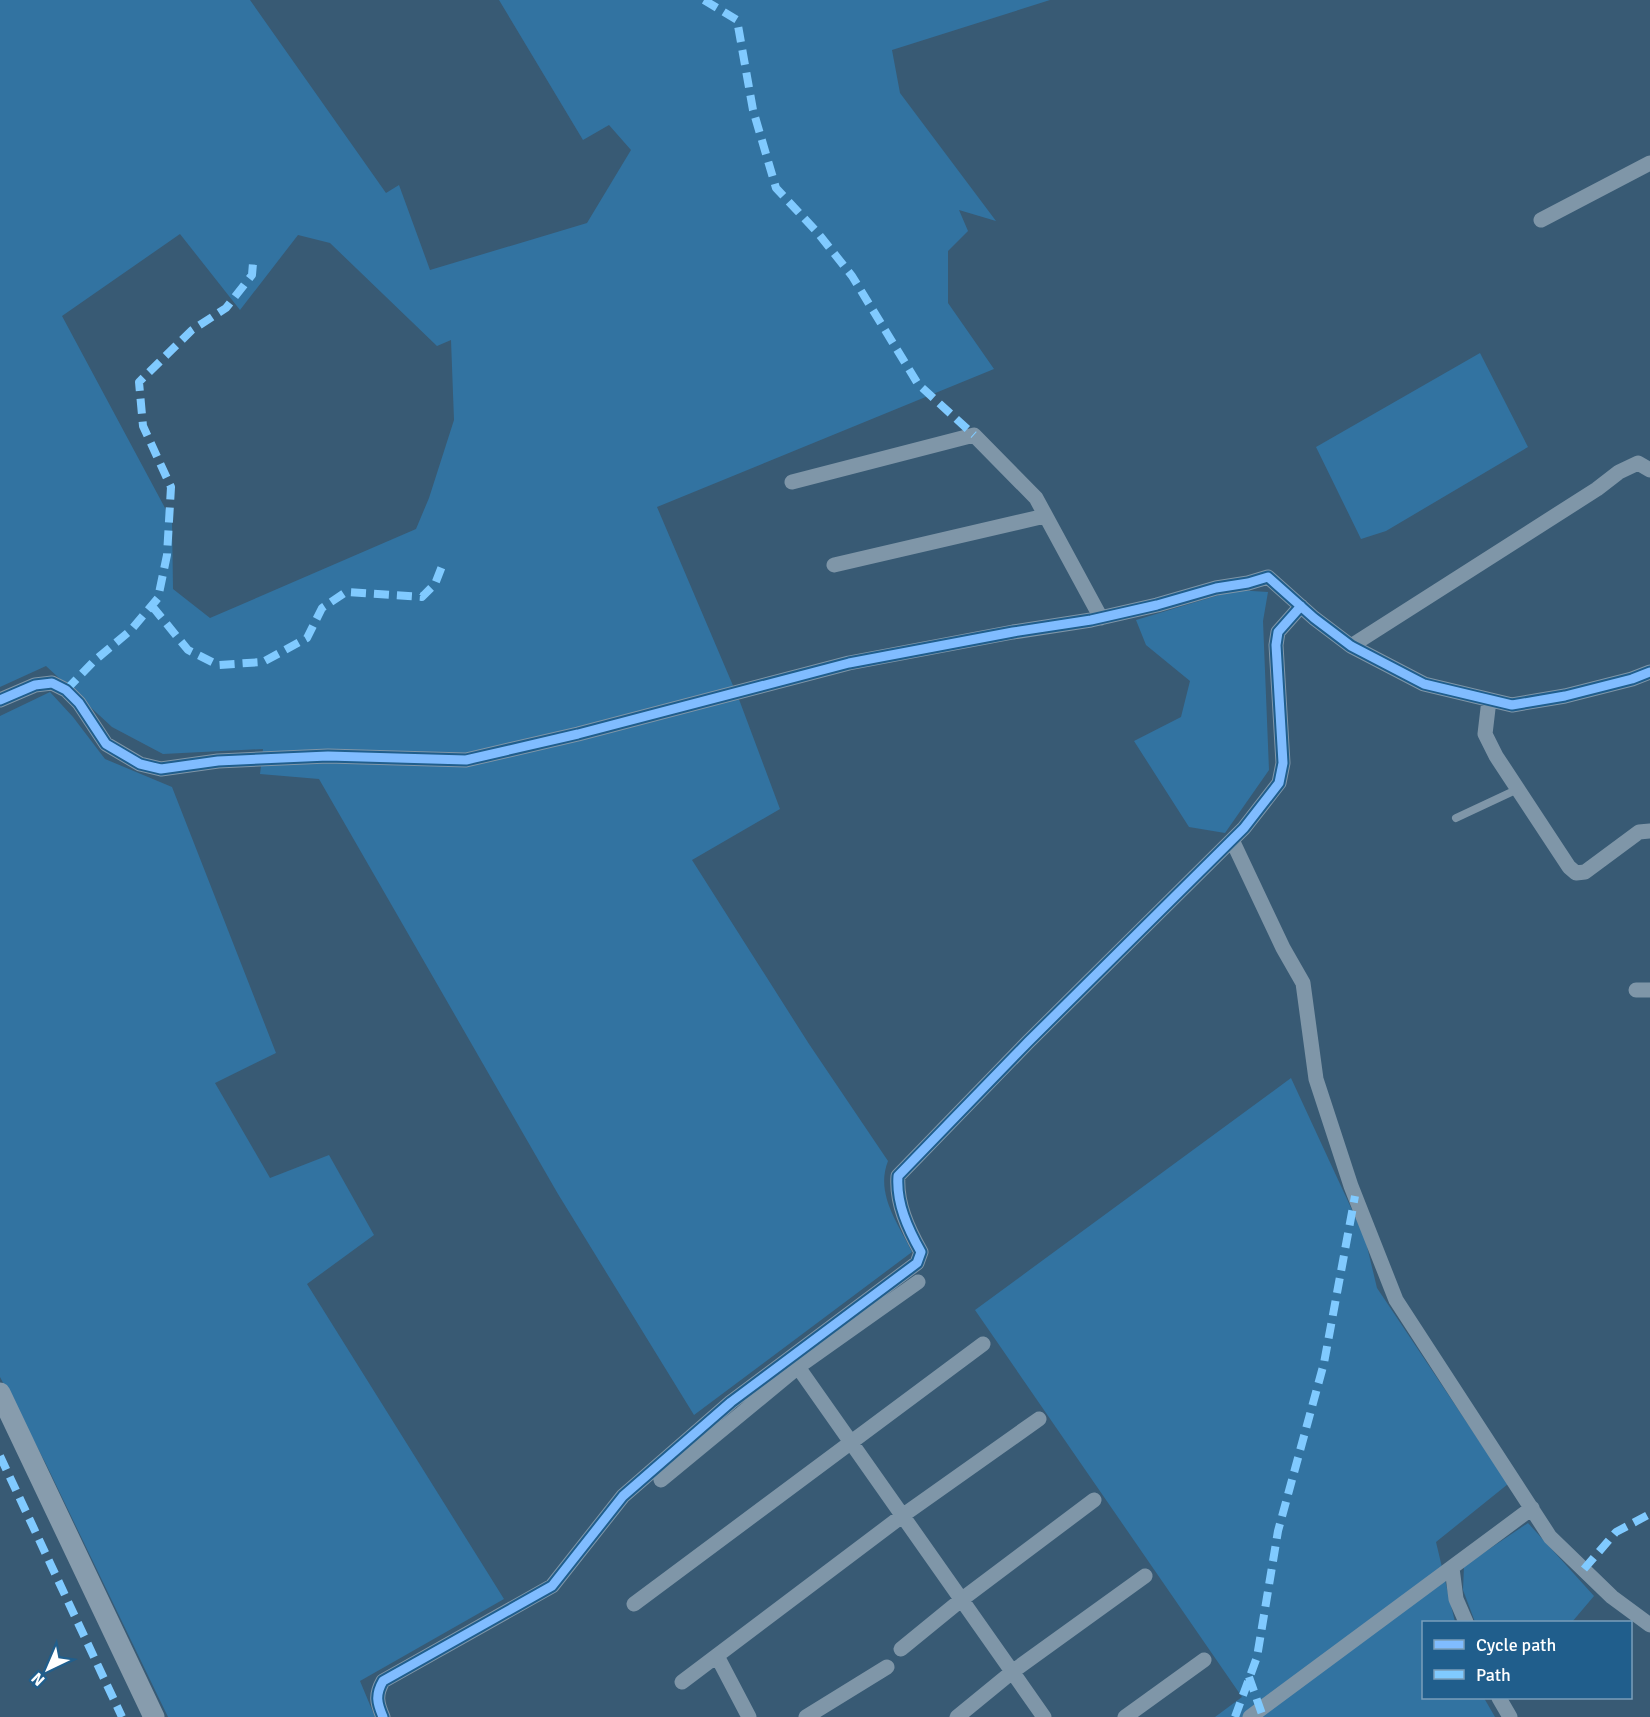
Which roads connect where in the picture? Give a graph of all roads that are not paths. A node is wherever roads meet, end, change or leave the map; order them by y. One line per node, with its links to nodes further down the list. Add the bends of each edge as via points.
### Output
1 (1650, 163): 2 (street)
2 (1541, 220)
3 (1650, 470): 9 (street, via 1638,463 1619,472)
4 (792, 482): 5 (street, via 974,435 1036,498)
5 (1046, 516): 6 (street); 8 (street)
6 (834, 565)
7 (1301, 606): 8 (street, via 1268,577); 9 (street); 16 (street, via 1278,632 1276,645 1283,763 1279,783)
8 (1101, 618): 11 (street, via 849,663 466,760 328,756 218,761 161,769 140,764 106,744 79,703 52,682)
9 (1351, 646): 12 (street, via 1424,684)
10 (1650, 672): 12 (street, via 1522,704)
11 (0, 700)
12 (1489, 700): 13 (street, via 1485,734)
13 (1518, 789): 14 (lane); 15 (street, via 1576,873 1586,872 1639,832)
14 (1456, 818)
15 (1650, 831)
16 (1232, 840): 25 (street, via 1303,983 1316,1079 1351,1186 1396,1300); 41 (street, via 898,1176 897,1191 909,1232 921,1252 917,1263 731,1402 623,1496 552,1586 383,1681 377,1702)
17 (918, 1282): 19 (street)
18 (983, 1344): 22 (street)
19 (798, 1367): 22 (street); 23 (street)
20 (0, 1393): 40 (street)
21 (1039, 1419): 26 (street)
22 (850, 1442): 26 (street); 30 (street)
23 (661, 1480)
24 (1094, 1500): 29 (street)
25 (1532, 1508): 27 (street); 32 (street, via 1550,1537 1612,1596)
26 (902, 1516): 29 (street); 34 (street)
27 (1452, 1568): 31 (street, via 1456,1599); 47 (street)
28 (1146, 1576): 37 (street)
29 (962, 1600): 33 (street); 37 (street)
30 (634, 1605)
31 (1465, 1621)
32 (1650, 1625)
33 (901, 1649)
34 (717, 1656): 38 (street); 42 (street)
35 (1204, 1660): 46 (street)
36 (887, 1667): 43 (street)
37 (1012, 1672): 44 (street); 45 (street)
38 (682, 1682)
39 (1500, 1699): 48 (street)
40 (154, 1717)
41 (383, 1717)
42 (749, 1717)
43 (806, 1717)
44 (957, 1717)
45 (1044, 1717)
46 (1125, 1717)
47 (1250, 1717)
48 (1510, 1717)

